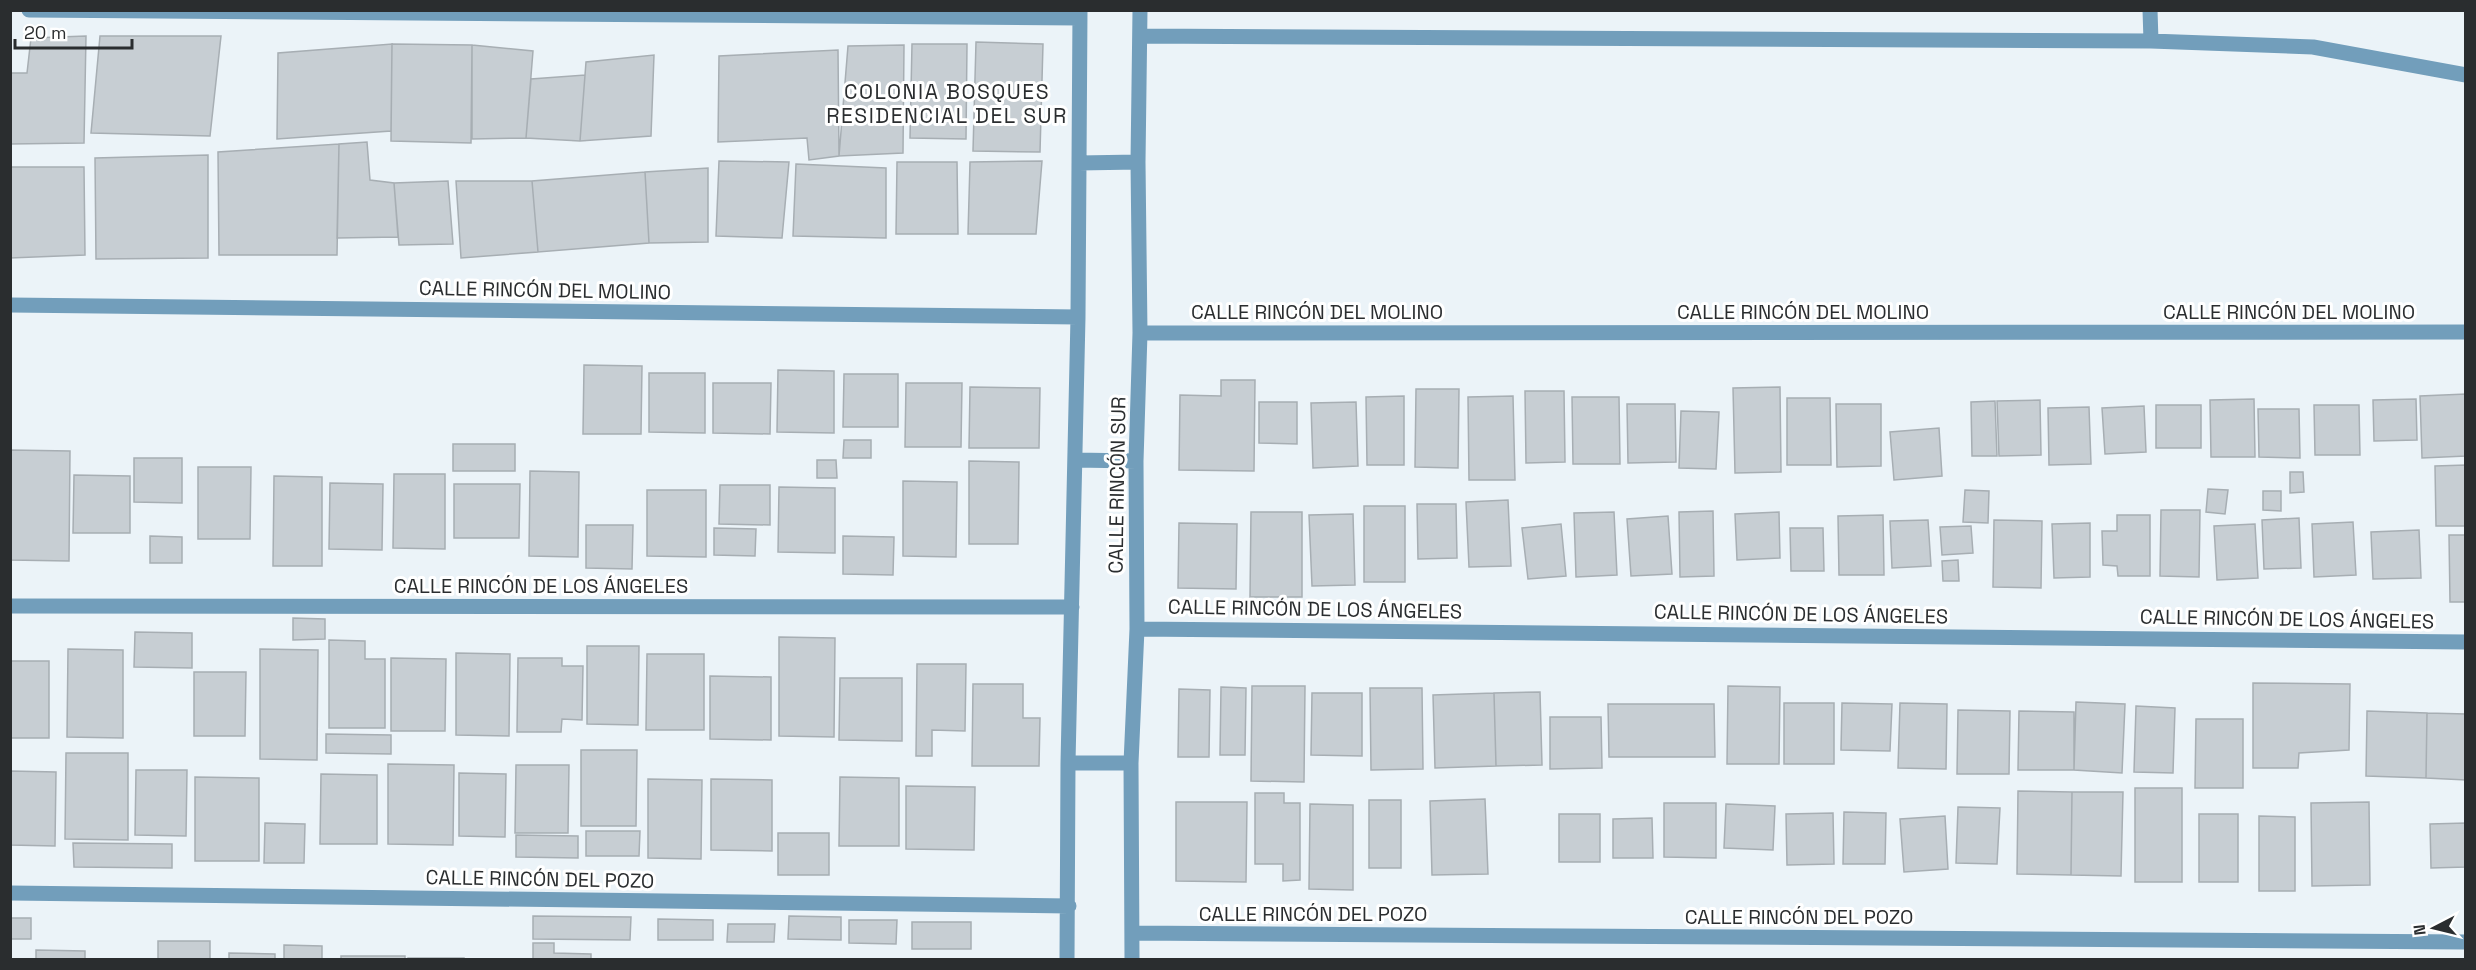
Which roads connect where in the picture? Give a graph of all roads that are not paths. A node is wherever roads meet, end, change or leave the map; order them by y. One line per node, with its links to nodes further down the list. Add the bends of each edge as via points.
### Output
1 (28, 10): 4 (street)
2 (1140, 10): 5 (street, CALLE RINCÓN SUR)
3 (2150, 10): 6 (street)
4 (1080, 14): 9 (street)
5 (1140, 36): 6 (street); 8 (street, CALLE RINCÓN SUR)
6 (2151, 41): 7 (street, via 2313,47)
7 (2466, 75)
8 (1138, 162): 9 (street); 13 (street, CALLE RINCÓN SUR)
9 (1079, 163): 11 (street)
10 (10, 305): 11 (street, CALLE RINCÓN DEL MOLINO)
11 (1078, 317): 14 (street)
12 (2466, 332): 13 (street, CALLE RINCÓN DEL MOLINO)
13 (1140, 333): 15 (street, CALLE RINCÓN SUR)
14 (1076, 460): 15 (street); 17 (street)
15 (1137, 461): 18 (street, CALLE RINCÓN SUR)
16 (10, 606): 17 (street, CALLE RINCÓN DE LOS ÁNGELES)
17 (1072, 607): 20 (street)
18 (1137, 629): 19 (street, CALLE RINCÓN DE LOS ÁNGELES); 21 (street, CALLE RINCÓN SUR)
19 (2466, 642)
20 (1068, 763): 21 (street); 23 (street)
21 (1131, 763): 24 (street, CALLE RINCÓN SUR)
22 (10, 893): 23 (street, CALLE RINCÓN DEL POZO)
23 (1069, 906): 26 (street)
24 (1132, 933): 25 (street, CALLE RINCÓN DEL POZO); 27 (street, CALLE RINCÓN SUR)
25 (2466, 942)
26 (1067, 960)
27 (1132, 960)

